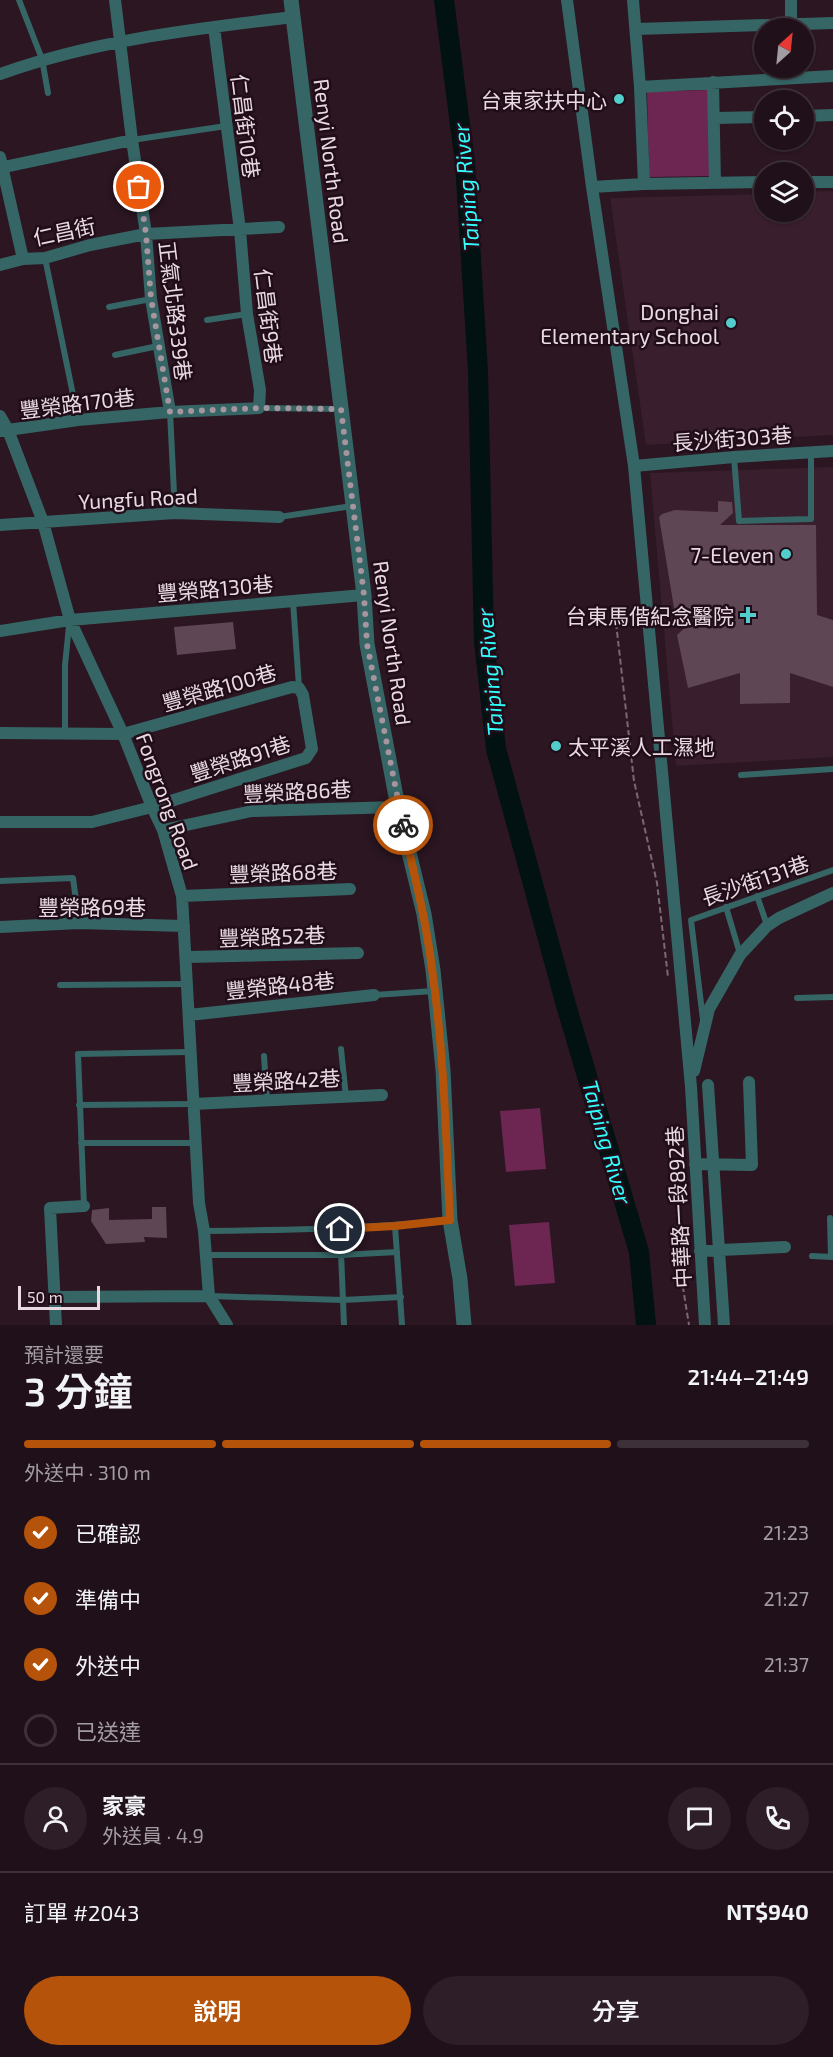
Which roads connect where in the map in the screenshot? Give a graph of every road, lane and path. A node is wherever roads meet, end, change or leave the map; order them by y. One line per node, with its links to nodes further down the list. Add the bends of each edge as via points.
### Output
1 (19, 0): 15 (lane)
2 (116, 0): 14 (street, 正氣北路339巷)
3 (291, 0): 7 (street, Renyi North Road)
4 (567, 0): 35 (street)
5 (633, 0): 13 (street)
6 (790, 0): 8 (street)
7 (293, 17): 11 (street); 49 (street, Renyi North Road)
8 (791, 18)
9 (833, 23): 10 (street)
10 (814, 24)
11 (214, 27): 14 (street); 27 (street, 仁昌街10巷)
12 (754, 27): 13 (street)
13 (636, 29): 21 (street)
14 (122, 41): 15 (street); 28 (street, 正氣北路339巷)
15 (42, 59): 16 (street); 22 (lane)
16 (0, 74)
17 (814, 75): 18 (street)
18 (833, 76)
19 (754, 77): 20 (street)
20 (713, 82): 21 (street); 26 (street)
21 (640, 87): 34 (street)
22 (48, 93)
23 (833, 115): 24 (street)
24 (814, 116)
25 (754, 117): 26 (street)
26 (715, 118): 33 (street)
27 (226, 126): 28 (lane); 37 (street, 仁昌街10巷)
28 (132, 140): 29 (street); 38 (street, 正氣北路339巷)
29 (1, 164): 40 (street)
30 (754, 182): 33 (street)
31 (814, 182): 32 (street)
32 (833, 182)
33 (715, 183): 34 (street)
34 (644, 184): 35 (street)
35 (592, 187): 57 (street)
36 (279, 227): 37 (street, 仁昌街)
37 (240, 230): 38 (street, 仁昌街); 44 (street, 仁昌街9巷)
38 (146, 234): 39 (street, 仁昌街); 42 (street, 正氣北路339巷)
39 (45, 258): 40 (street, 仁昌街); 52 (lane)
40 (23, 259): 41 (street, 仁昌街)
41 (0, 265)
42 (151, 298): 43 (lane); 46 (street, 正氣北路339巷)
43 (109, 307)
44 (247, 314): 45 (lane); 48 (street, 仁昌街9巷, via 260,390)
45 (207, 320)
46 (159, 346): 47 (lane); 50 (street, 正氣北路339巷)
47 (115, 355)
48 (259, 408): 49 (lane); 50 (street, 豐榮路170巷)
49 (341, 409): 58 (street, Renyi North Road)
50 (170, 412): 52 (street, 豐榮路170巷); 59 (lane)
51 (0, 416): 53 (street, Fongrong Road)
52 (78, 420): 53 (street, 豐榮路170巷)
53 (4, 431): 61 (street, Fongrong Road)
54 (833, 451): 55 (street, 長沙街303巷)
55 (811, 452): 56 (street, 長沙街303巷); 56 (lane, via 811,519 739,520)
56 (734, 457): 57 (street, 長沙街303巷)
57 (634, 466): 107 (street)
58 (353, 506): 60 (lane); 63 (street, Renyi North Road)
59 (175, 513): 60 (street, Yungfu Road); 61 (street, Yungfu Road)
60 (279, 517)
61 (43, 522): 62 (street, Yungfu Road); 66 (street, Fongrong Road)
62 (0, 525)
63 (364, 595): 64 (street, 豐榮路130巷); 76 (street, Renyi North Road, via 367,644)
64 (293, 601): 66 (street, 豐榮路130巷); 68 (lane)
65 (614, 605): 95 (path, via 634,781 657,883)
66 (70, 620): 67 (street, 豐榮路130巷); 69 (lane); 71 (street, Fongrong Road)
67 (0, 631)
68 (299, 688): 71 (street, 豐榮路100巷); 72 (street, 豐榮路100巷)
69 (65, 732): 70 (street, 豐榮路100巷); 71 (street, 豐榮路100巷)
70 (0, 733)
71 (123, 734): 75 (street, Fongrong Road)
72 (312, 749): 75 (street, 豐榮路91巷, via 306,758)
73 (833, 769): 74 (lane)
74 (741, 775)
75 (152, 807): 77 (street, 豐榮路91巷, via 92,822); 78 (street, Fongrong Road)
76 (398, 807): 78 (street, 豐榮路86巷, via 252,810); 96 (street, Renyi North Road, via 424,914)
77 (0, 822)
78 (163, 830): 83 (street, Fongrong Road)
79 (833, 870): 84 (lane, 長沙街131巷)
80 (0, 881): 86 (lane, via 73,878)
81 (350, 889): 83 (street, 豐榮路68巷)
82 (833, 893): 88 (street)
83 (182, 896): 87 (street, Fongrong Road)
84 (757, 897): 85 (lane, 長沙街131巷); 88 (lane)
85 (726, 907): 91 (lane); 101 (lane, 長沙街131巷, via 691,920)
86 (79, 923): 87 (street, 豐榮路69巷); 89 (street, 豐榮路69巷)
87 (184, 926): 92 (street, Fongrong Road)
88 (767, 926): 91 (street)
89 (0, 927)
90 (358, 953): 92 (street, 豐榮路52巷)
91 (740, 955): 101 (street, via 709,1009)
92 (187, 957): 93 (street, Fongrong Road)
93 (188, 984): 94 (lane); 100 (street, Fongrong Road)
94 (60, 985)
95 (669, 985)
96 (435, 991): 97 (lane); 120 (street, Renyi North Road)
97 (375, 995): 100 (street, 豐榮路48巷)
98 (833, 997): 99 (lane)
99 (796, 998)
100 (189, 1015): 103 (street, Fongrong Road)
101 (704, 1029): 107 (street)
102 (341, 1049): 109 (lane)
103 (189, 1052): 111 (street, Fongrong Road); 112 (lane, via 78,1054)
104 (264, 1056): 110 (lane)
105 (749, 1082): 117 (street, via 752,1165)
106 (708, 1085): 117 (street)
107 (691, 1087): 116 (street, 中華路一段892巷)
108 (382, 1095): 109 (street, 豐榮路42巷)
109 (346, 1097): 110 (street, 豐榮路42巷)
110 (267, 1101): 111 (street, 豐榮路42巷)
111 (193, 1104): 112 (lane); 114 (street, Fongrong Road)
112 (79, 1105): 113 (lane)
113 (81, 1143): 114 (lane); 118 (lane)
114 (196, 1143): 123 (street, Fongrong Road)
115 (684, 1157): 141 (path, via 676,1203 680,1269)
116 (695, 1164): 117 (street); 126 (street, 中華路一段892巷)
117 (714, 1164): 125 (street)
118 (84, 1206): 133 (street, via 50,1209)
119 (830, 1218): 131 (lane)
120 (450, 1220): 121 (lane); 140 (street, Renyi North Road)
121 (395, 1226): 122 (lane); 127 (lane)
122 (340, 1229): 123 (lane); 129 (lane)
123 (204, 1231): 128 (street, Fongrong Road)
124 (785, 1247): 125 (street)
125 (719, 1250): 126 (street); 143 (street)
126 (700, 1251): 142 (street, 中華路一段892巷)
127 (397, 1252): 129 (lane); 134 (lane)
128 (206, 1255): 129 (lane); 132 (street, Fongrong Road)
129 (341, 1255): 135 (lane)
130 (812, 1256): 131 (lane)
131 (832, 1257)
132 (209, 1296): 133 (street); 135 (lane); 137 (street, Fongrong Road)
133 (55, 1297): 136 (street)
134 (401, 1297): 135 (lane); 139 (lane)
135 (343, 1300): 138 (lane)
136 (56, 1325)
137 (227, 1325)
138 (344, 1325)
139 (402, 1325)
140 (464, 1325)
141 (689, 1325)
142 (705, 1325)
143 (724, 1325)

